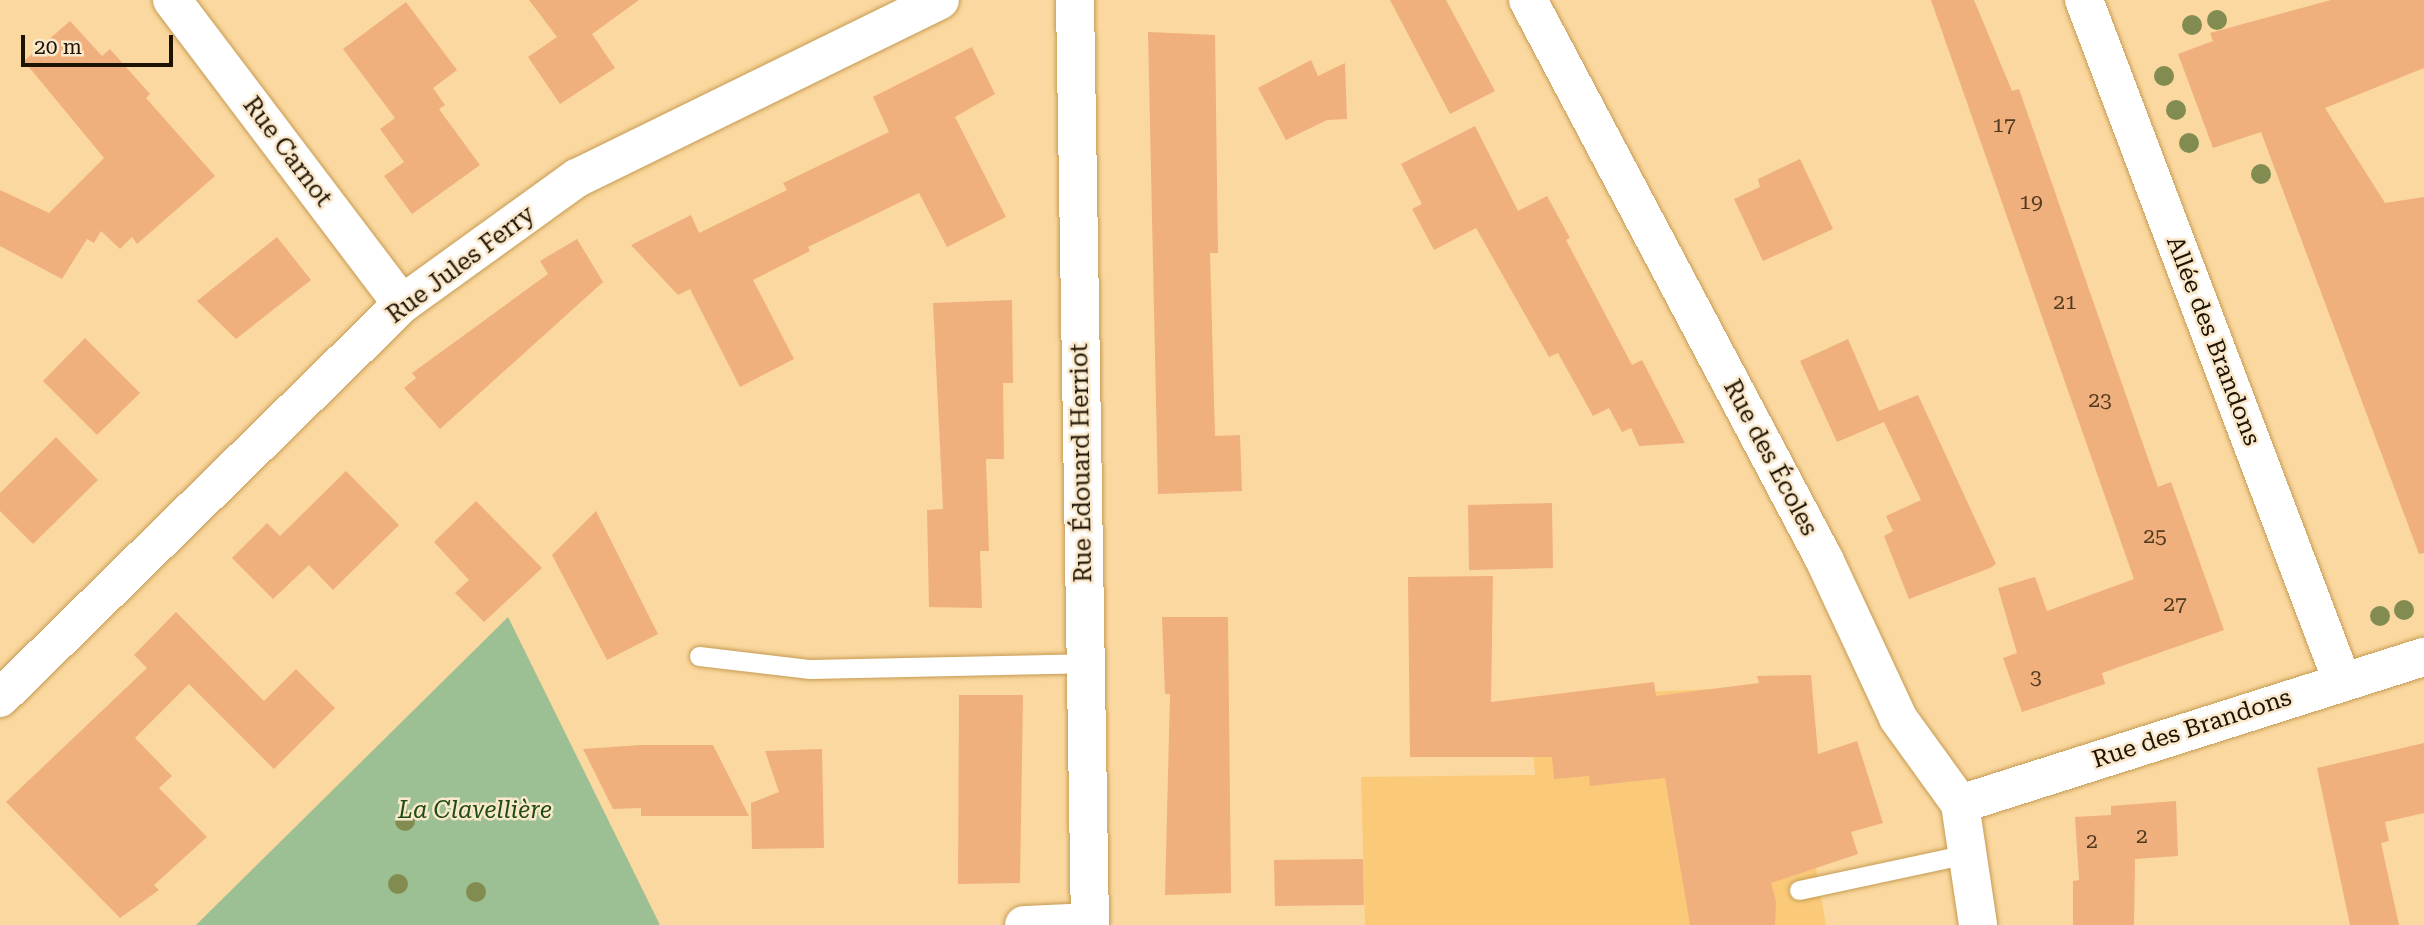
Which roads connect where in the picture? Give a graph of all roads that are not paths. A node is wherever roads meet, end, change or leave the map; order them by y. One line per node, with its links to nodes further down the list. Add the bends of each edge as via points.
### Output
1 (172, 0): 6 (street, Rue Carnot)
2 (940, 0): 6 (street, Rue Jules Ferry, via 577,178)
3 (1075, 0): 9 (street, Rue Édouard Herriot)
4 (1528, 0): 12 (street, Rue des Écoles, via 1824,559 1898,718)
5 (2084, 0): 10 (street, Allée des Brandons)
6 (402, 304): 11 (street, Rue Jules Ferry)
7 (699, 656): 9 (lane, via 810,669)
8 (2424, 657): 10 (street, Rue des Brandons)
9 (1085, 663): 15 (street, Rue Édouard Herriot)
10 (2342, 681): 12 (street, Rue des Brandons)
11 (0, 698)
12 (1960, 804): 13 (street, Rue des Écoles)
13 (1966, 854): 14 (lane); 17 (street, Rue des Écoles)
14 (1799, 890)
15 (1089, 923): 16 (street)
16 (1024, 925)
17 (1978, 925)

